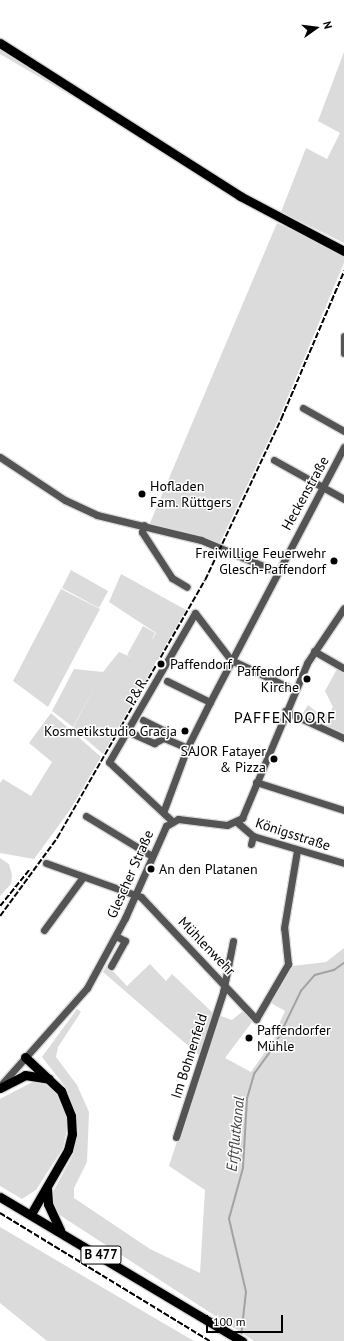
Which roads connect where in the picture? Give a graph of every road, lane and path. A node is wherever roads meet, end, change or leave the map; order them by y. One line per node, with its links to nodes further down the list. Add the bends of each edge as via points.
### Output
1 (0, 43): 2 (main road, via 240,196)
2 (344, 251)
3 (344, 336): 4 (street)
4 (344, 353)
5 (303, 408): 6 (street)
6 (344, 431)
7 (344, 447): 10 (street, Heckenstraße)
8 (0, 457): 12 (street, via 82,509)
9 (274, 460): 10 (street)
10 (322, 486): 11 (street); 13 (street, Heckenstraße)
11 (344, 499)
12 (144, 525): 13 (street, via 221,548); 14 (street, via 142,532 172,578)
13 (278, 572): 17 (street, Heckenstraße)
14 (187, 587)
15 (344, 608): 16 (street)
16 (314, 651): 18 (street); 22 (street)
17 (231, 660): 20 (street); 21 (street, Heckenstraße); 24 (street, P&R, via 195,613)
18 (344, 668)
19 (167, 681): 21 (street)
20 (288, 687)
21 (210, 702): 27 (street, Heckenstraße)
22 (285, 710): 26 (street); 28 (street)
23 (144, 720): 25 (street, via 163,730)
24 (127, 731): 25 (street, via 154,743); 29 (street, P&R, via 109,762)
25 (164, 738): 27 (street)
26 (344, 738)
27 (187, 748): 29 (street, Heckenstraße)
28 (256, 782): 30 (street); 33 (street)
29 (164, 810): 32 (street)
30 (344, 810)
31 (86, 816): 37 (street)
32 (172, 821): 33 (street, Glescher Straße); 37 (street, Glescher Straße, via 161,833)
33 (238, 823): 34 (street, Königsstraße)
34 (253, 836): 35 (street); 36 (street, Königsstraße)
35 (251, 844)
36 (297, 850): 38 (street, Königsstraße); 46 (street, Mühlenwehr, via 284,928 288,964 256,1020)
37 (152, 856): 41 (street, Glescher Straße)
38 (344, 863)
39 (46, 864): 40 (street)
40 (83, 877): 41 (street); 42 (street)
41 (136, 895): 43 (street, Glescher Straße); 46 (street, Mühlenwehr)
42 (44, 930)
43 (116, 936): 45 (street, Glescher Straße, via 125,941); 47 (street, Glescher Straße, via 87,988)
44 (233, 941): 46 (street, Im Bohnenfeld)
45 (111, 966)
46 (225, 982): 50 (street, Im Bohnenfeld)
47 (25, 1057): 48 (main road); 49 (street, Glescher Straße)
48 (50, 1079): 49 (main road, via 25,1075); 51 (main road, via 66,1101 72,1134 68,1150)
49 (0, 1087)
50 (176, 1137)
51 (47, 1188): 53 (main road); 54 (main road, via 48,1204)
52 (0, 1197): 53 (main road, B 477)
53 (31, 1214): 54 (main road, B 477)
54 (61, 1231): 55 (main road, B 477)
55 (242, 1341)

